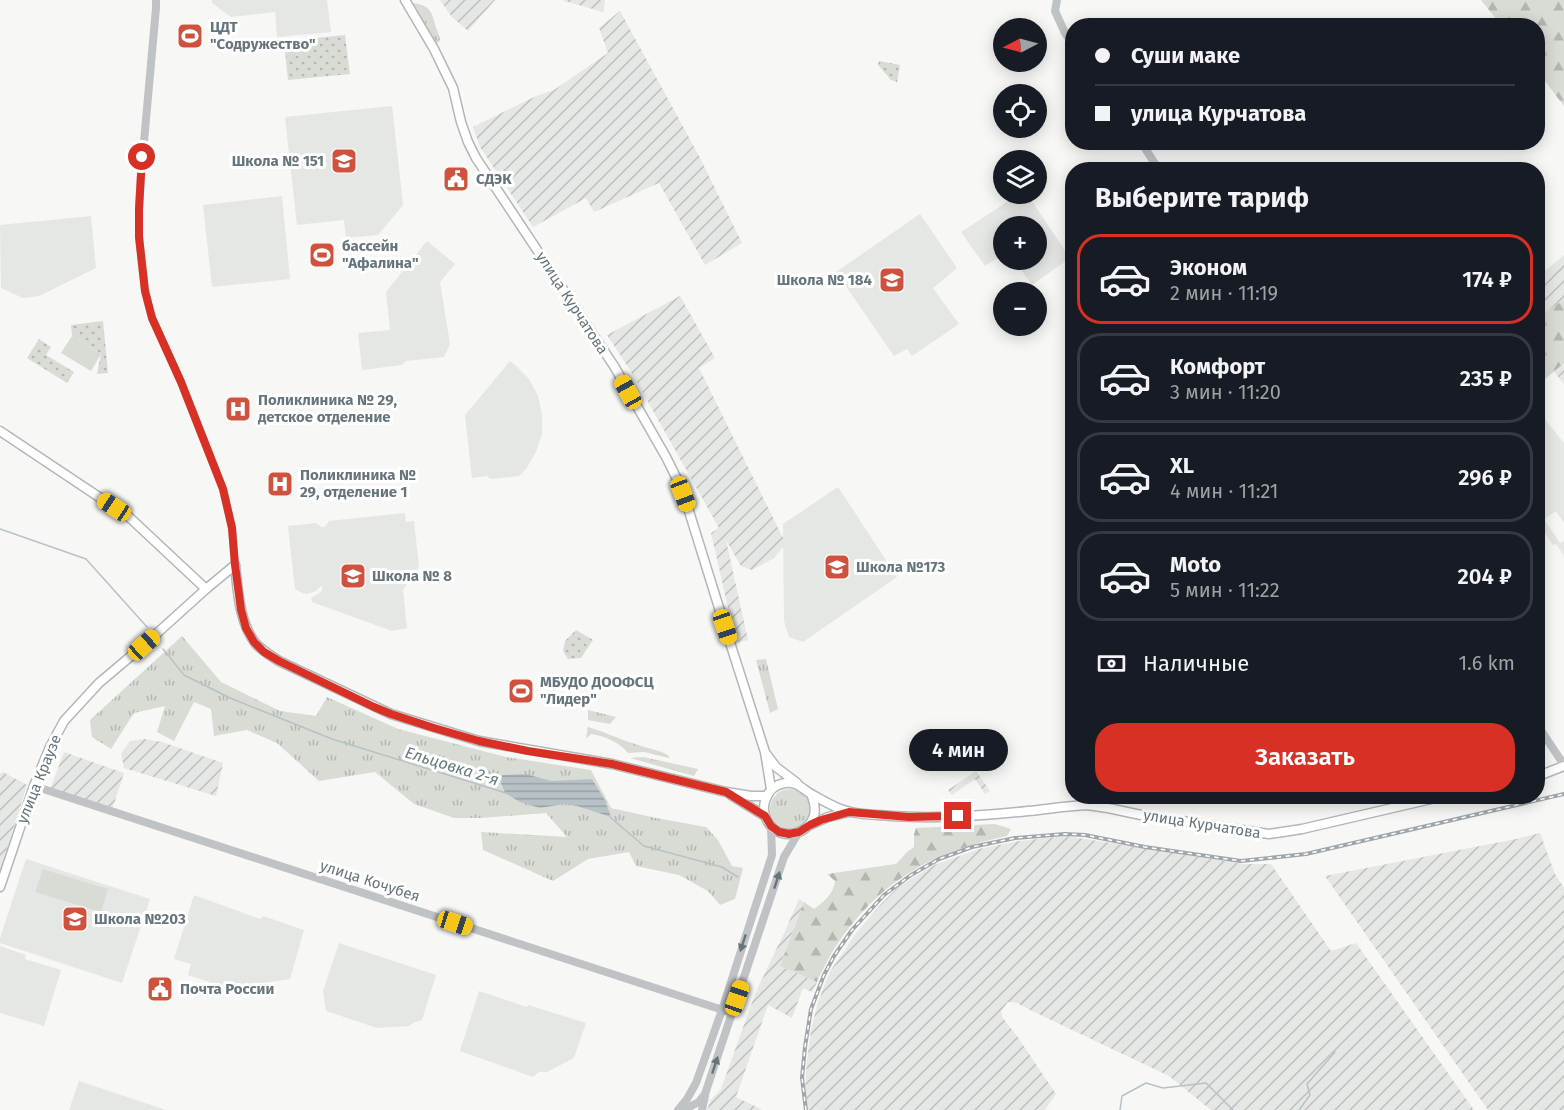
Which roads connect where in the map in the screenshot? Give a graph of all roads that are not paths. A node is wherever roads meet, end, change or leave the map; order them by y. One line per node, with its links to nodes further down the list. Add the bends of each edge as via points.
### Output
1 (156, 0): 6 (street, via 139,209 145,291 152,318 223,489)
2 (405, 0): 9 (main road, улица Курчатова, via 453,88 476,159 614,366 670,465 688,508)
3 (1057, 0): 4 (street, via 1055,10)
4 (1065, 33)
5 (0, 432): 7 (main road, via 129,517)
6 (235, 565): 7 (main road, улица Краузе); 14 (main road, via 241,610 254,642 279,661 341,692 391,714 479,741 612,764)
7 (206, 589): 13 (main road, улица Краузе, via 99,682 64,721)
8 (1545, 736): 10 (street)
9 (765, 752): 12 (main road); 15 (main road, улица Курчатова)
10 (1564, 765): 11 (main road)
11 (1545, 774)
12 (798, 784): 15 (main road, via 780,784); 16 (main road)
13 (34, 786): 23 (main road, улица Краузе); 24 (street, улица Кочубея)
14 (726, 792): 15 (main road, via 751,796); 19 (main road)
15 (769, 793): 19 (main road)
16 (811, 794): 18 (main road, улица Курчатова); 20 (main road, via 815,804)
17 (1410, 804): 18 (main road, улица Курчатова, via 1269,834 1087,805 958,816)
18 (849, 812): 20 (main road, улица Курчатова)
19 (765, 816): 21 (main road)
20 (810, 825): 22 (main road)
21 (771, 826): 22 (main road, via 779,832); 24 (street, one-way to 24, via 772,855)
22 (799, 832): 25 (street, one-way to 22, via 784,857)
23 (0, 887)
24 (722, 1010): 25 (street, улица Кочубея); 27 (street, via 696,1083)
25 (732, 1013): 26 (street, one-way to 25)
26 (705, 1094): 28 (street); 29 (street)
27 (678, 1110)
28 (683, 1110)
29 (702, 1110)

